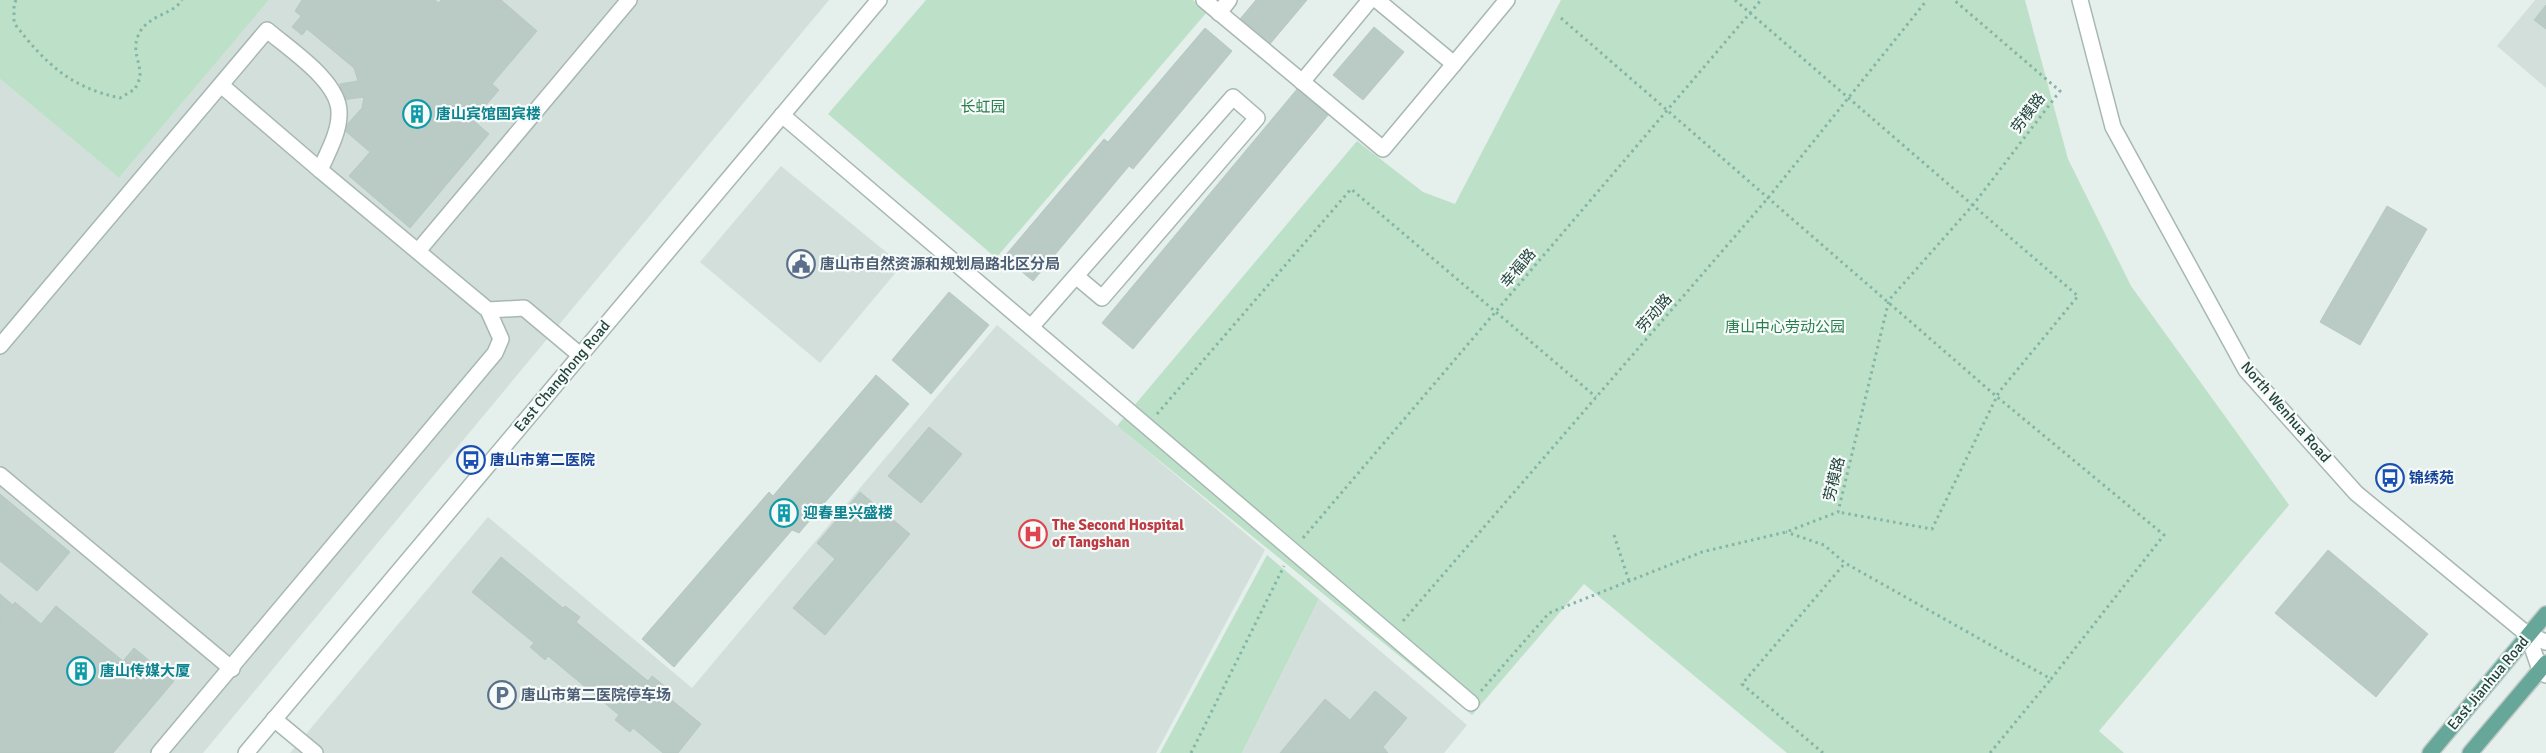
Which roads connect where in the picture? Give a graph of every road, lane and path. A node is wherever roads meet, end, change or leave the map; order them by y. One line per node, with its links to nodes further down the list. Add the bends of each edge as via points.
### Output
1 (16, 0): 2 (path, via 14,23 55,69 96,93 120,98 135,89 140,75 134,53 138,36 146,25)
2 (182, 0)
3 (629, 0): 27 (street)
4 (879, 0): 23 (street, East Changhong Road)
5 (1204, 0): 15 (street)
6 (1230, 0): 15 (street)
7 (1370, 0): 19 (street)
8 (1377, 0): 18 (street)
9 (1507, 0): 18 (street)
10 (1735, 0): 16 (path)
11 (1761, 0): 16 (path, 幸福路)
12 (1927, 0): 21 (path, 劳动路)
13 (1954, 0): 26 (path, 劳模路, via 2060,91)
14 (2080, 0): 47 (street, North Wenhua Road, via 2113,127 2246,370 2356,493)
15 (1219, 13): 19 (street)
16 (1750, 13): 21 (path); 22 (path, 幸福路)
17 (1561, 18): 22 (path)
18 (1454, 64): 19 (street, via 1383,149)
19 (1302, 82)
20 (221, 85): 24 (street); 24 (street, via 267,30 328,82 340,111 333,142); 33 (street)
21 (1848, 98): 25 (path, 劳动路); 26 (path)
22 (1667, 110): 25 (path); 31 (path, 幸福路)
23 (782, 115): 32 (street); 34 (street, East Changhong Road)
24 (320, 170): 27 (street)
25 (1768, 198): 29 (path); 36 (path, 劳动路)
26 (1972, 205): 29 (path, 劳模路); 35 (path, via 2078,296)
27 (418, 251): 30 (street)
28 (1077, 277): 28 (street, via 1233,97 1257,118 1102,298); 32 (street)
29 (1889, 303): 35 (path); 39 (path, 劳模路)
30 (488, 310): 34 (street, via 524,308); 49 (street, via 502,339 495,353)
31 (1496, 312): 36 (path); 37 (path, via 1351,189); 42 (path, 幸福路)
32 (1031, 327): 42 (street)
33 (0, 346)
34 (580, 356): 53 (street, East Changhong Road)
35 (1996, 396): 39 (path, via 1932,529); 51 (path, via 2164,536)
36 (1596, 397): 46 (path, 劳动路)
37 (1157, 415)
38 (0, 475): 49 (street)
39 (1838, 512): 40 (path, 劳模路)
40 (1786, 532): 43 (path, via 1824,545); 44 (path, 劳模路, via 1702,552)
41 (1614, 536): 44 (path)
42 (1292, 550): 46 (street); 57 (path, 幸福路)
43 (1845, 563): 51 (path); 58 (path, via 1742,684)
44 (1629, 581): 52 (path, 劳模路, via 1550,613)
45 (2546, 614): 47 (main road, East Jianhua Road)
46 (1391, 635): 52 (street)
47 (2528, 635): 48 (street); 50 (street); 60 (main road, East Jianhua Road)
48 (2546, 642)
49 (232, 669): 54 (street)
50 (2544, 669): 61 (main road, East Jianhua Road)
51 (2051, 680): 59 (path)
52 (1471, 702)
53 (274, 720): 55 (street, East Changhong Road); 56 (street)
54 (159, 753)
55 (246, 753)
56 (315, 753)
57 (1191, 753)
58 (1823, 753)
59 (1990, 753)
60 (2430, 753)
61 (2470, 753)

